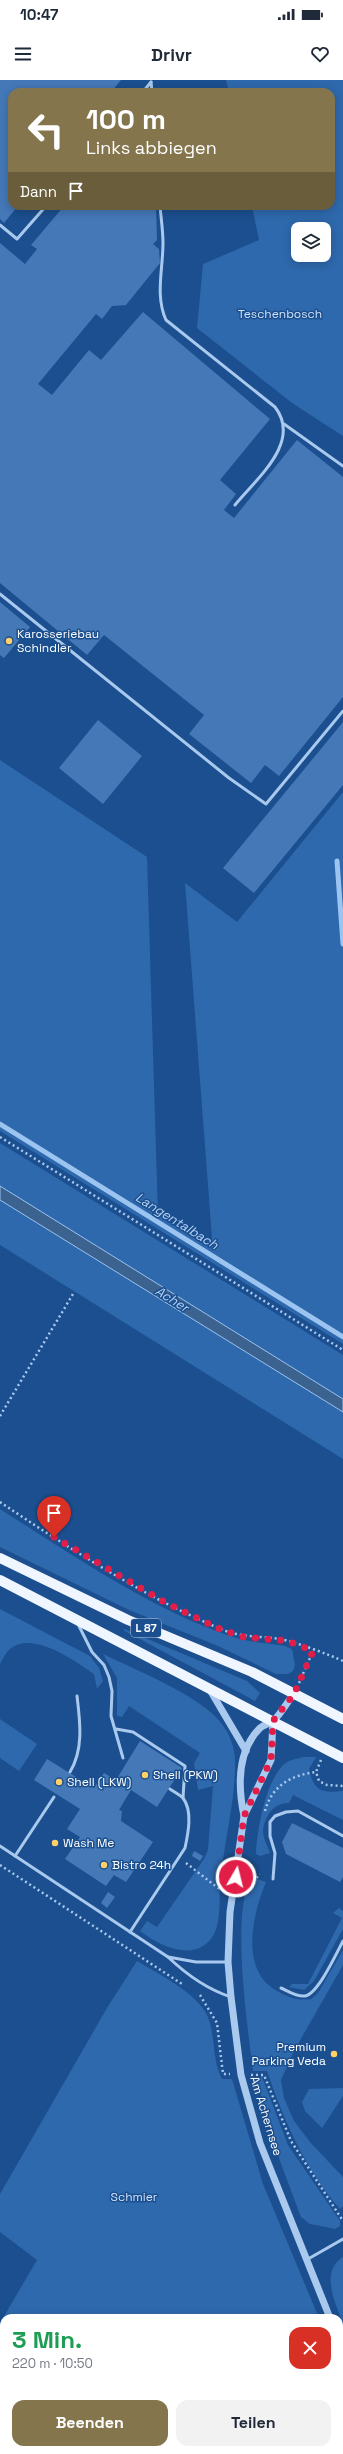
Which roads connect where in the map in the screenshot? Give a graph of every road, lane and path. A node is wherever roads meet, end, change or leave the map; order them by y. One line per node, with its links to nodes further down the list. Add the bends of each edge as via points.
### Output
1 (43, 210): 3 (lane, via 17,240)
2 (160, 210): 4 (lane, via 163,244 159,296 166,320 275,407)
3 (0, 225)
4 (284, 424): 5 (lane); 6 (lane, via 284,440 277,454)
5 (343, 466)
6 (235, 505)
7 (0, 594): 8 (lane, via 229,778 266,804)
8 (343, 711)
9 (0, 1137): 11 (path)
10 (73, 1294): 12 (path)
11 (343, 1350)
12 (0, 1416)
13 (0, 1502): 17 (path, via 42,1530 166,1603 222,1630 244,1637 288,1641)
14 (0, 1558): 20 (main road, L 87, via 128,1620 197,1648)
15 (0, 1580): 16 (main road, L 87)
16 (75, 1618): 19 (main road, L 87); 24 (lane, via 92,1652 104,1665 109,1677 112,1691 111,1716)
17 (313, 1651): 18 (path); 20 (path)
18 (343, 1661)
19 (208, 1688): 23 (main road, L 87); 25 (street)
20 (294, 1694): 22 (main road, L 87); 23 (street)
21 (77, 1696): 28 (lane, via 81,1729 76,1762)
22 (343, 1719)
23 (273, 1721): 25 (street, via 260,1728); 27 (main road, L 87); 33 (street, via 271,1760)
24 (116, 1729): 26 (lane); 32 (lane, via 133,1732 186,1766)
25 (246, 1751): 33 (street, via 242,1764 240,1798)
26 (123, 1758)
27 (343, 1758)
28 (70, 1772)
29 (316, 1772): 34 (path, via 299,1774 287,1780 266,1809 265,1815)
30 (170, 1789): 32 (lane)
31 (54, 1797): 37 (lane)
32 (183, 1798): 38 (lane, via 188,1813 188,1832 185,1848)
33 (244, 1816): 42 (street, Am Achernsee)
34 (270, 1822): 35 (lane, via 275,1816 286,1812 298,1812); 41 (lane, via 270,1836 275,1853)
35 (343, 1836)
36 (0, 1846): 37 (lane)
37 (15, 1856): 43 (lane)
38 (179, 1858): 42 (path, via 218,1888); 43 (lane)
39 (0, 1865): 47 (path)
40 (260, 1874): 42 (path, via 250,1885)
41 (273, 1879)
42 (233, 1891): 46 (street, Am Achernsee)
43 (130, 1932): 45 (lane)
44 (343, 1941): 48 (lane, via 314,1992 305,1996)
45 (168, 1957): 46 (lane, via 196,1962); 50 (lane, via 184,1972 212,1991)
46 (228, 1962): 50 (street, Am Achernsee)
47 (189, 1988)
48 (281, 1988)
49 (195, 1992): 51 (path, via 201,1996 217,2023 223,2074)
50 (231, 1997): 51 (street, Am Achernsee)
51 (241, 2075): 52 (path, via 264,2075 291,2141); 54 (street, Am Achernsee, via 260,2143)
52 (343, 2221)
53 (343, 2239): 54 (lane)
54 (306, 2260): 55 (street, Am Achernsee)
55 (328, 2314)

